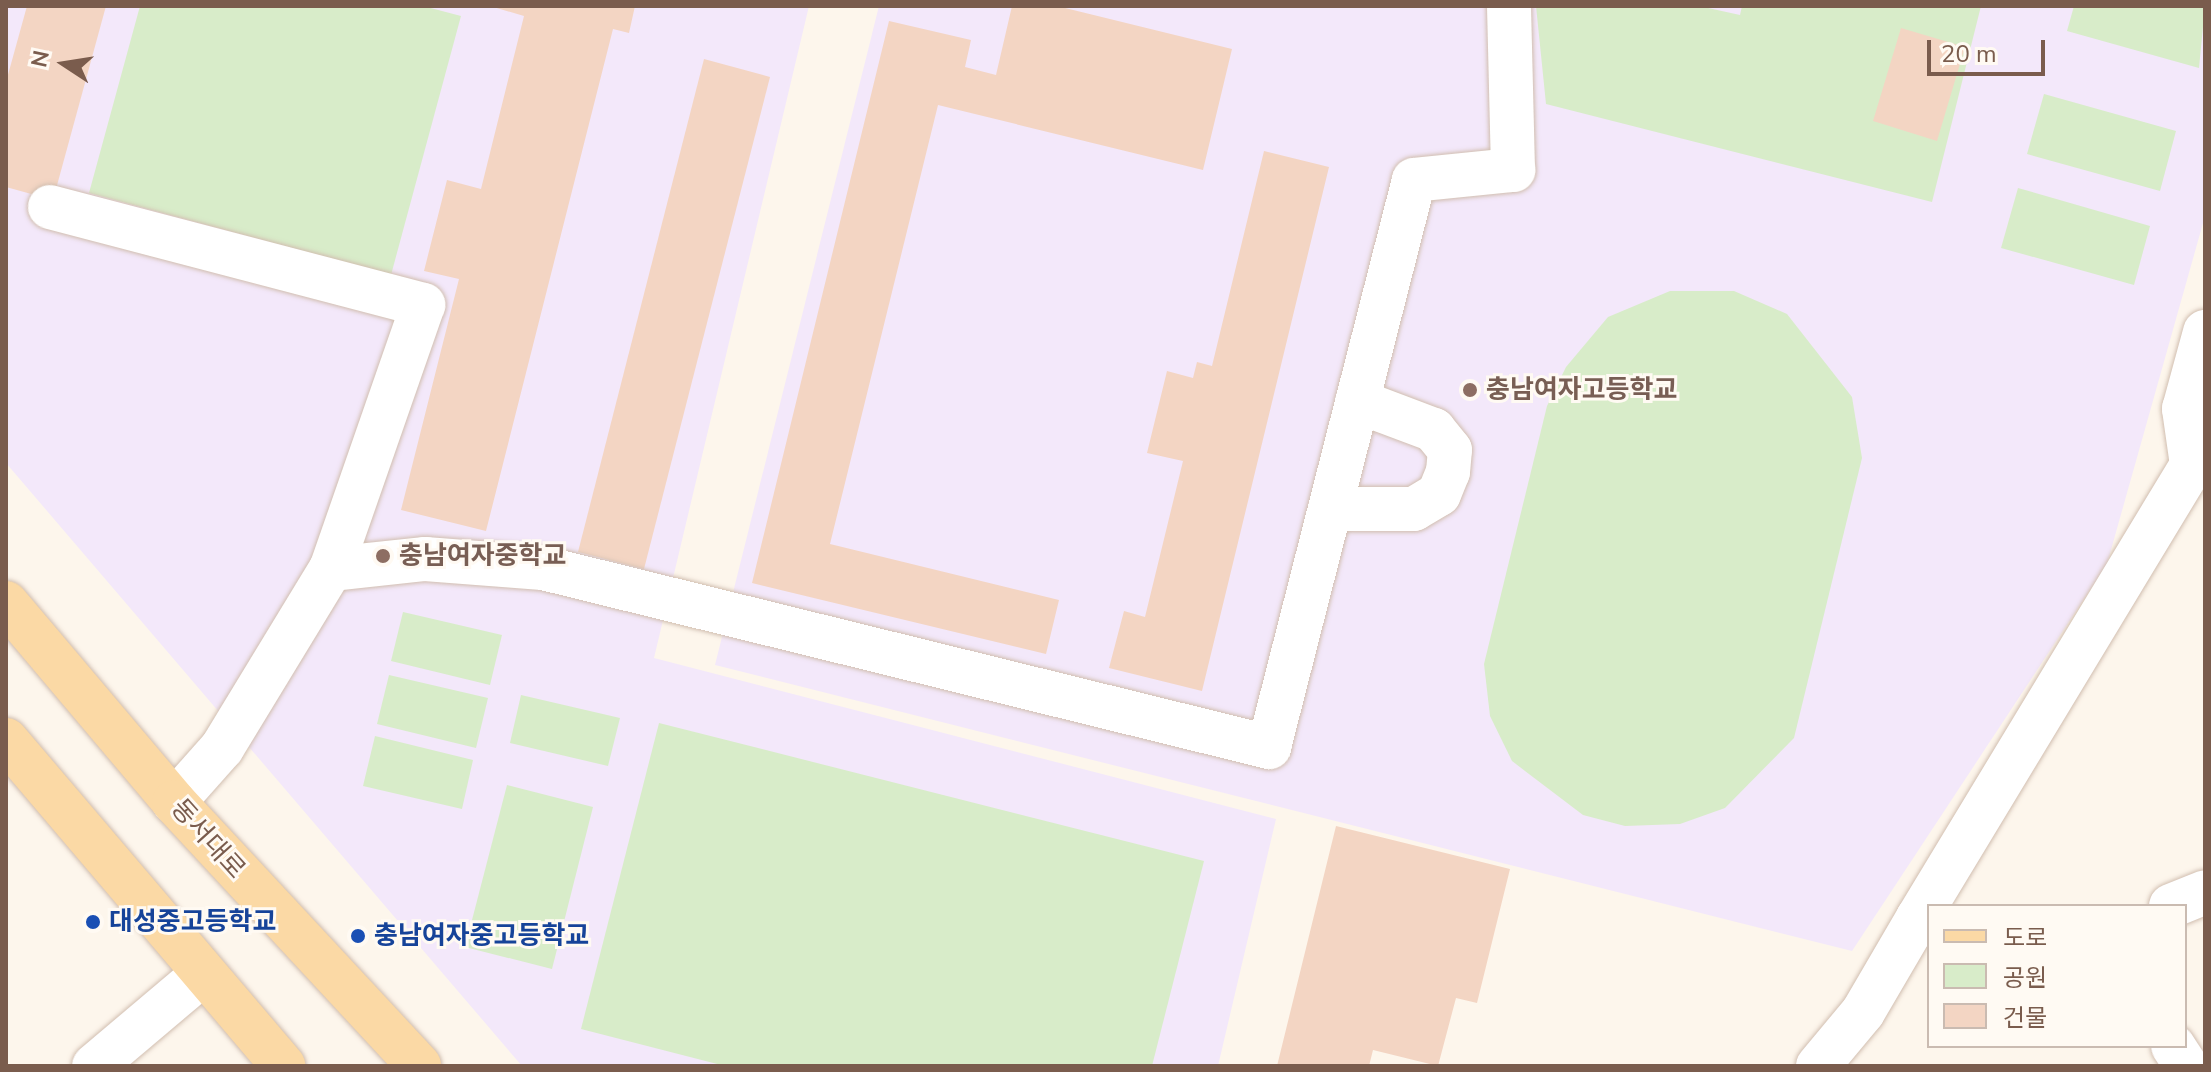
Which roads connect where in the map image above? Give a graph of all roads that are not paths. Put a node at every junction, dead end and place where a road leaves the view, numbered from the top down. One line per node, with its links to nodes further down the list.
1 (1509, 6): 4 (street)
2 (50, 207): 7 (street)
3 (2205, 332): 5 (street)
4 (1357, 401): 6 (street); 6 (street)
5 (2199, 463): 12 (street)
6 (1330, 509): 7 (street)
7 (331, 569): 10 (street)
8 (6, 603): 10 (main road, 동서대로)
9 (6, 740): 15 (main road)
10 (174, 802): 19 (main road, 동서대로)
11 (2205, 892): 13 (street)
12 (1934, 904)
13 (2176, 904)
14 (1924, 921): 20 (street)
15 (203, 974): 17 (street); 18 (main road)
16 (2174, 1048): 21 (street)
17 (94, 1066)
18 (283, 1066)
19 (419, 1066)
20 (1818, 1066)
21 (2186, 1066)

